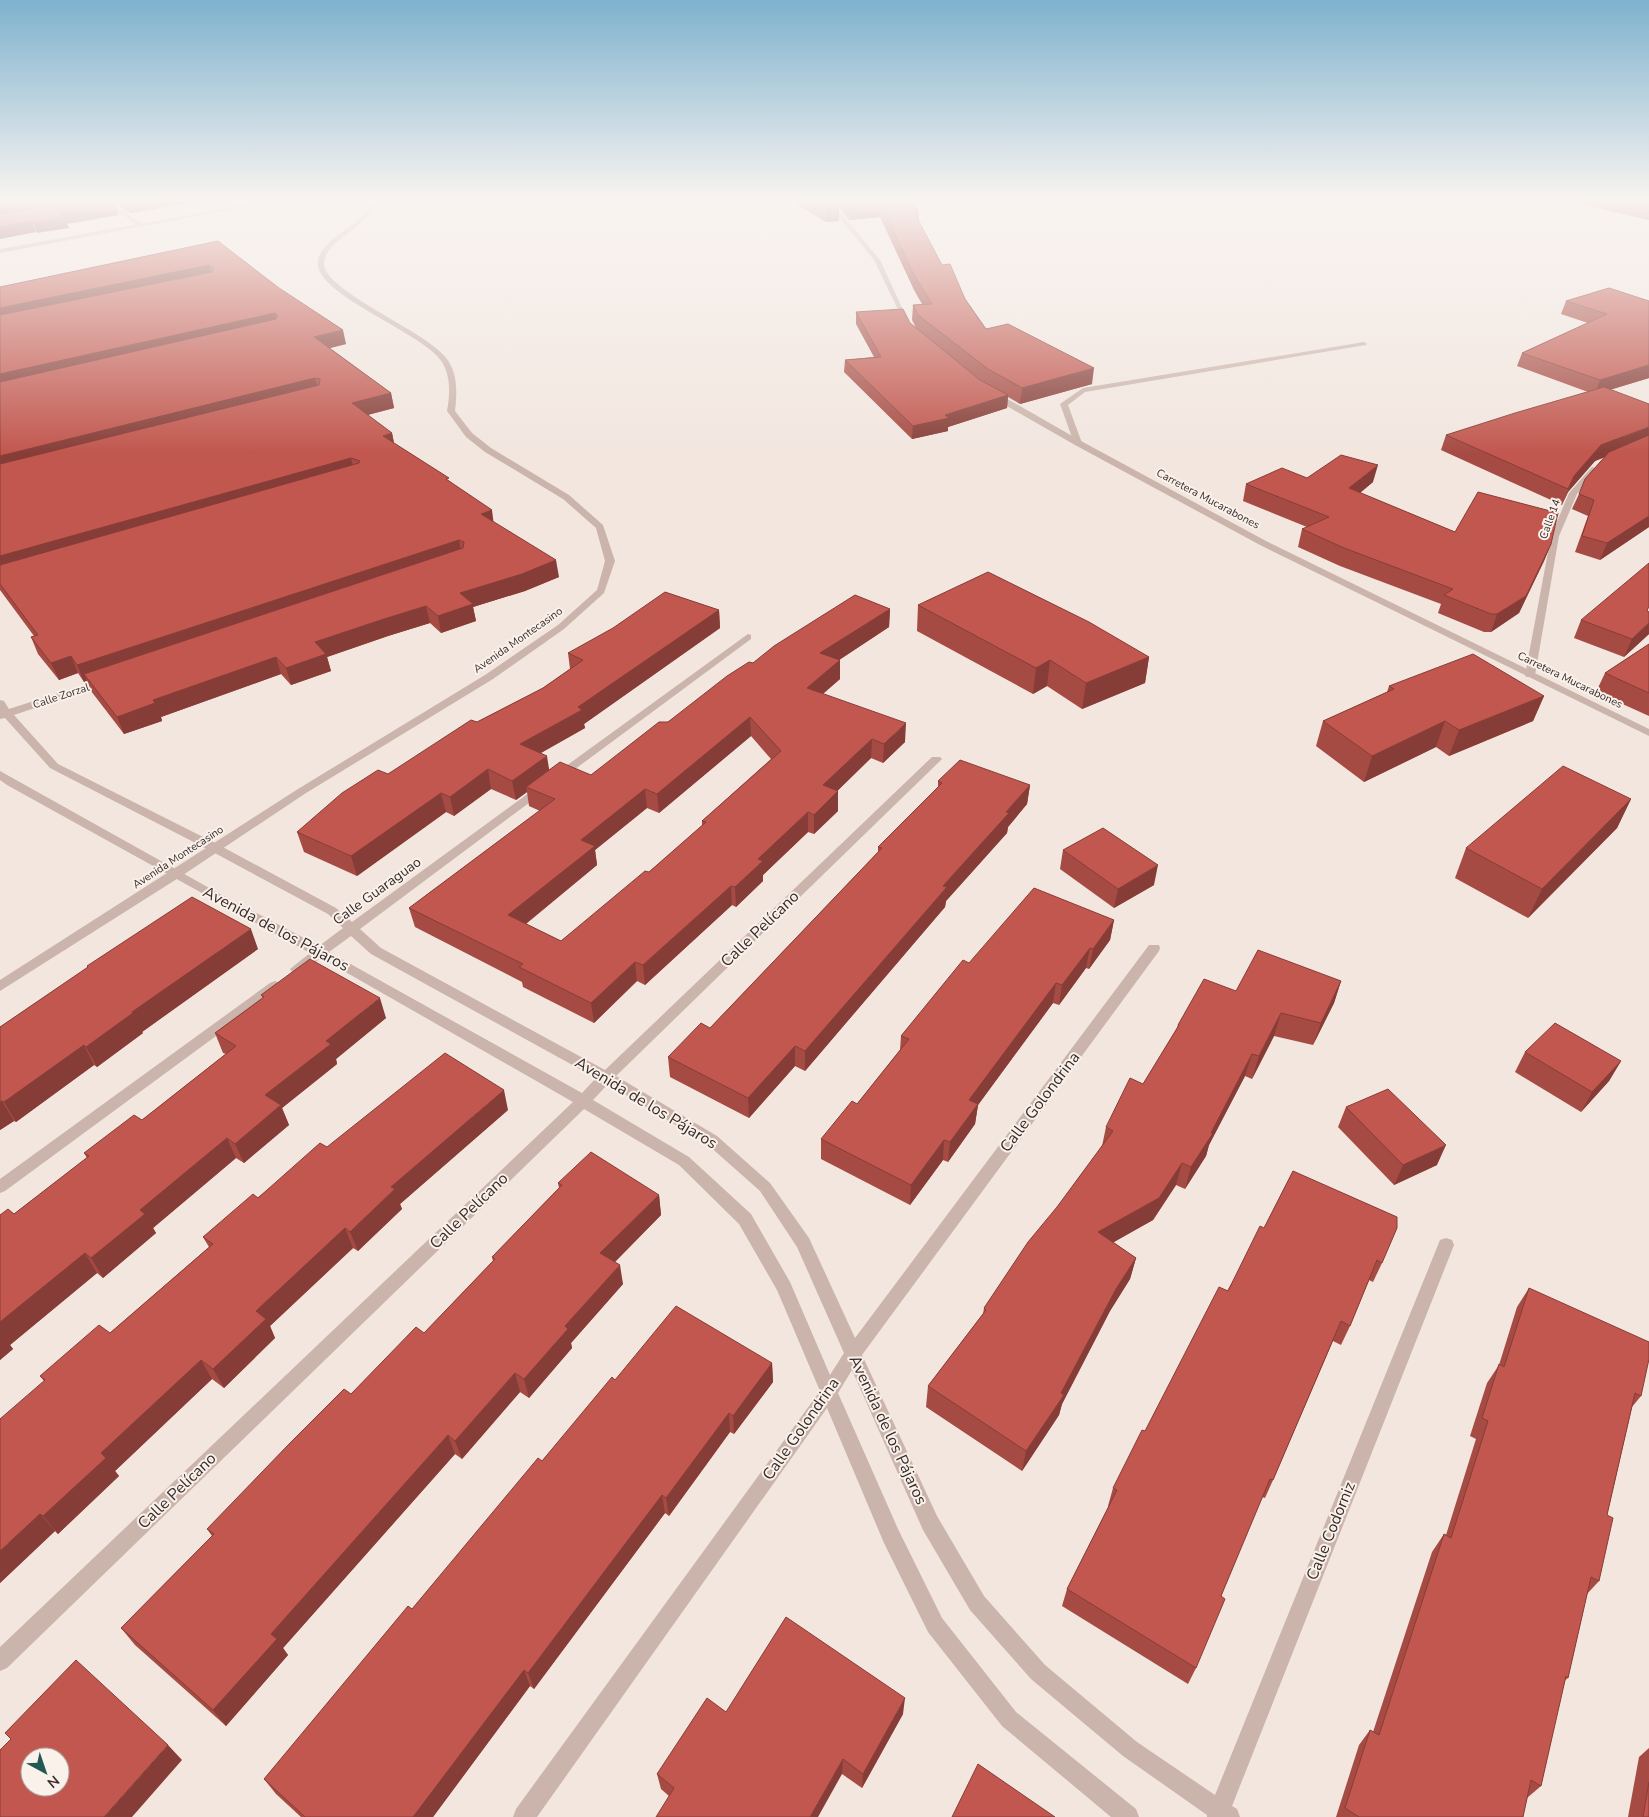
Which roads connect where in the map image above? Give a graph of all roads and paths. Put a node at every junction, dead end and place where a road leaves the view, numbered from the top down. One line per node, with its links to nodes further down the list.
1 (331, 285): 16 (street, Avenida Montecasino)
2 (889, 285): 3 (street)
3 (913, 333)
4 (1364, 344): 6 (street)
5 (983, 388): 6 (street, Carretera Mucarabones)
6 (1078, 443): 9 (street, Carretera Mucarabones)
7 (1599, 464): 9 (street, Calle 14)
8 (748, 637): 18 (street, Calle Guaraguao)
9 (1530, 675): 13 (street, Carretera Mucarabones)
10 (118, 676): 12 (street, Calle Zorzal)
11 (0, 703): 12 (street, Avenida de los Pájaros)
12 (3, 715): 16 (street, Avenida de los Pájaros)
13 (1649, 734)
14 (936, 759): 22 (street, Calle Pelícano)
15 (0, 774): 17 (street, Avenida de los Pájaros)
16 (215, 848): 17 (street, Avenida Montecasino); 18 (street, Avenida de los Pájaros)
17 (176, 874): 20 (street, Avenida de los Pájaros); 21 (street, Avenida Montecasino)
18 (352, 929): 20 (street, Calle Guaraguao); 22 (street, Avenida de los Pájaros)
19 (1154, 948): 26 (street, Calle Golondrina)
20 (320, 952): 23 (street, Avenida de los Pájaros); 24 (street, Calle Guaraguao)
21 (0, 986)
22 (606, 1077): 23 (street, Calle Pelícano); 26 (street, Avenida de los Pájaros)
23 (583, 1101): 27 (street, Avenida de los Pájaros); 28 (street, Calle Pelícano)
24 (0, 1188)
25 (1446, 1245): 29 (street, Calle Codorniz)
26 (853, 1354): 27 (street, Calle Golondrina); 29 (street, Avenida de los Pájaros)
27 (829, 1392): 30 (street, Calle Golondrina); 31 (street, Avenida de los Pájaros)
28 (0, 1661)
29 (1221, 1815)
30 (524, 1817)
31 (1128, 1817)

